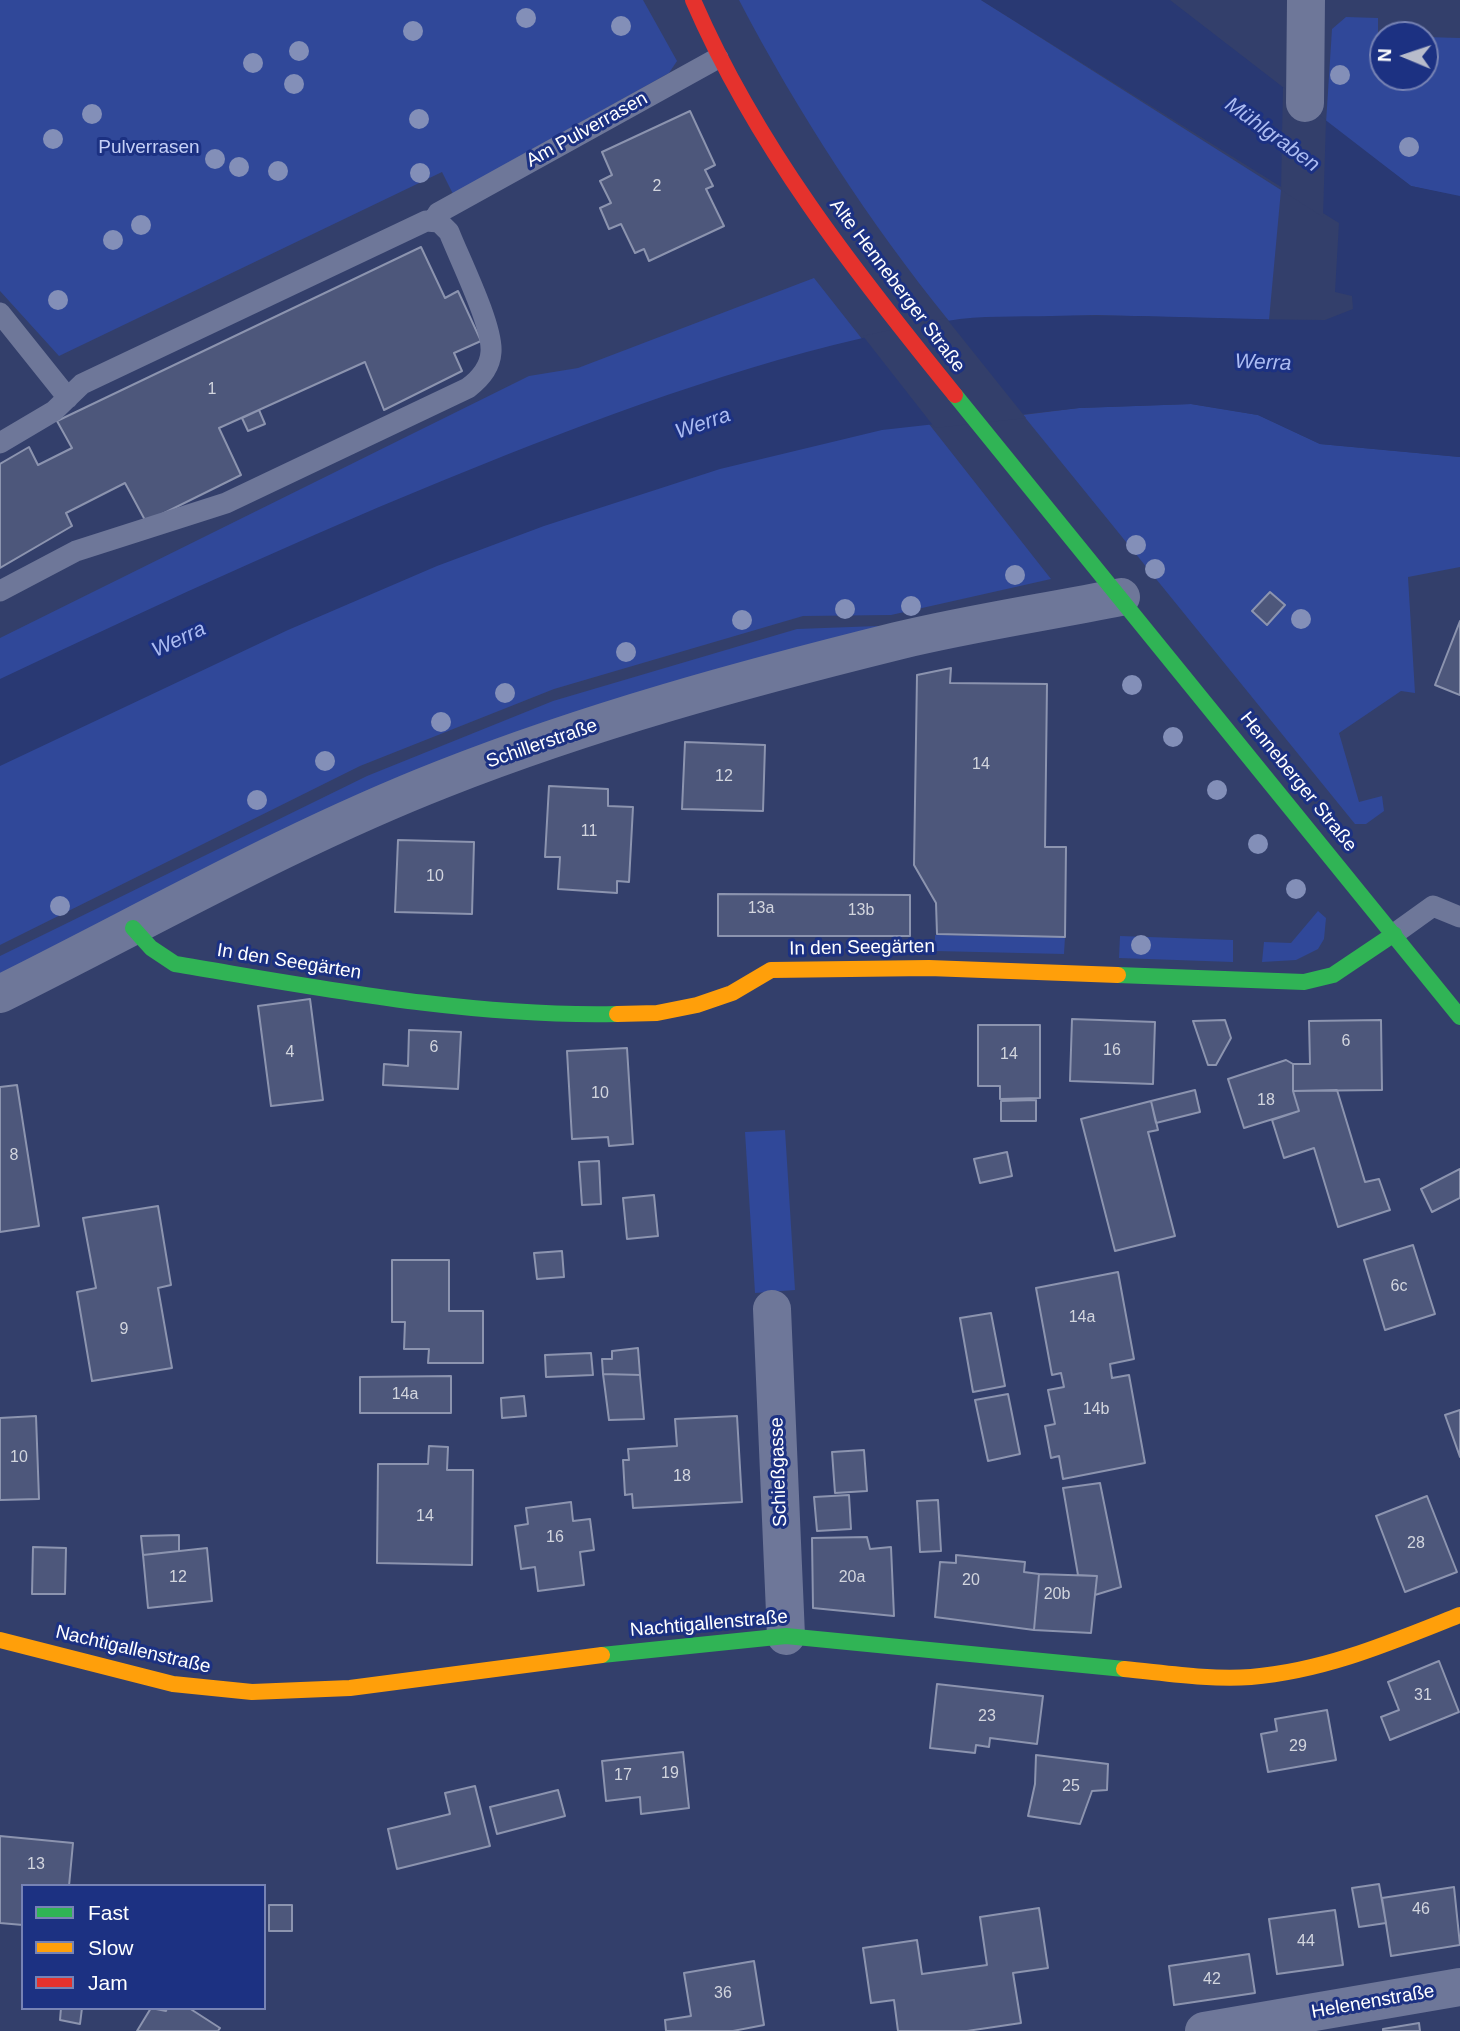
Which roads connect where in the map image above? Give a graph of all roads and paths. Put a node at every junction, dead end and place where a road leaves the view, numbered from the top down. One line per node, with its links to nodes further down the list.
1 (693, 0): 3 (street, Alte Henneberger Straße)
2 (1306, 0): 4 (street)
3 (718, 58): 5 (lane, Am Pulverrasen); 9 (street, Alte Henneberger Straße)
4 (1305, 103)
5 (433, 221): 7 (lane, Am Pulverrasen); 10 (lane)
6 (1, 314): 7 (lane)
7 (68, 398): 8 (lane, Am Pulverrasen)
8 (0, 443)
9 (1111, 586): 12 (street, Schillerstraße); 13 (street, Henneberger Straße)
10 (0, 591)
11 (1460, 918): 13 (lane)
12 (133, 928): 13 (street, In den Seegärten); 14 (street, Schillerstraße)
13 (1394, 934): 15 (street, Henneberger Straße)
14 (0, 994)
15 (1460, 1017)
16 (772, 1309): 18 (street, Schießgasse)
17 (1460, 1615): 18 (street, Nachtigallenstraße)
18 (786, 1636): 19 (street, Nachtigallenstraße)
19 (0, 1640)
20 (1460, 1987): 21 (street, Helenenstraße)
21 (1204, 2031)

